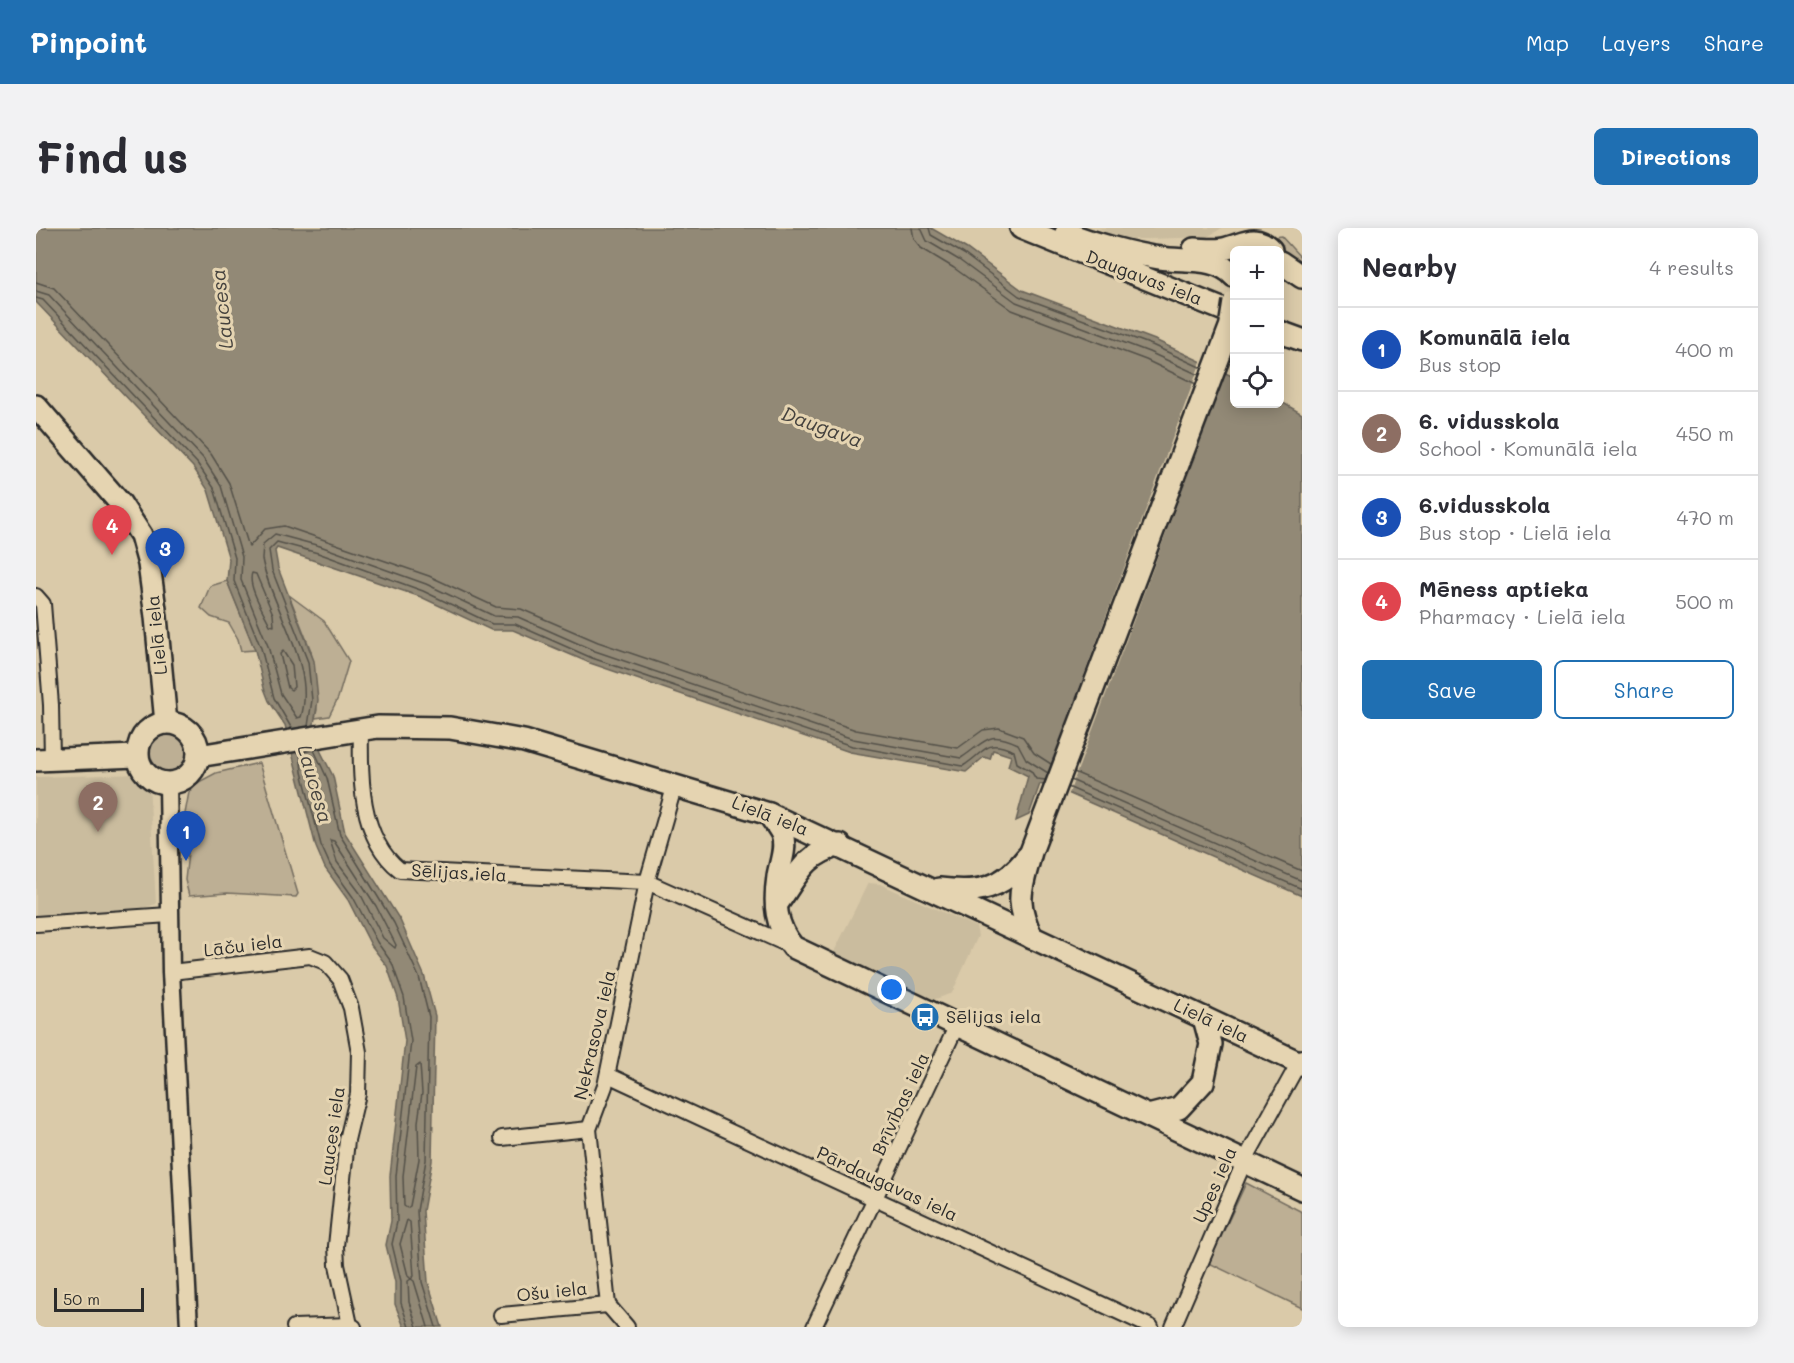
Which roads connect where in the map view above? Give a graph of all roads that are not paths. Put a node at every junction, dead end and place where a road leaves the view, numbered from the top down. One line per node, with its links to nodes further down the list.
1 (1021, 228): 12 (main road, Daugavas iela)
2 (1054, 228): 6 (main road, Daugavas iela)
3 (1242, 246): 4 (main road, Daugavas iela)
4 (1265, 246)
5 (1230, 249): 6 (main road, Daugavas iela)
6 (1130, 250): 8 (main road, Daugavas iela)
7 (1284, 265): 9 (main road)
8 (1230, 273)
9 (1302, 277)
10 (1284, 284): 11 (main road)
11 (1302, 292)
12 (1230, 312)
13 (1230, 325): 27 (main road)
14 (1284, 333): 15 (main road)
15 (1302, 340)
16 (40, 417): 18 (main road, Lielā iela)
17 (36, 596): 22 (street)
18 (166, 723): 20 (main road); 21 (main road)
19 (361, 728): 21 (main road, Lielā iela); 24 (main road, Lielā iela); 28 (street, Sēlijas iela)
20 (137, 756): 22 (main road); 23 (main road)
21 (198, 756): 23 (main road)
22 (44, 759)
23 (168, 783): 31 (street)
24 (675, 784): 25 (main road, Lielā iela); 28 (street, Ņekrasova iela)
25 (769, 814): 26 (main road, Lielā iela); 30 (main road)
26 (840, 845): 29 (main road, Lielā iela); 30 (main road)
27 (1031, 852): 29 (main road); 33 (main road)
28 (647, 882): 34 (street, Sēlijas iela); 40 (street, Ņekrasova iela)
29 (928, 887): 33 (main road, Lielā iela)
30 (777, 904): 34 (main road)
31 (169, 915): 32 (street); 36 (street)
32 (36, 924)
33 (1032, 938): 37 (main road, Lielā iela)
34 (793, 947): 38 (main road, Sēlijas iela)
35 (318, 958): 36 (street, Lāču iela); 49 (street, Lauces iela)
36 (171, 972): 50 (street)
37 (1204, 1018): 39 (main road, Lielā iela); 41 (main road)
38 (957, 1025): 41 (main road, Sēlijas iela); 46 (street, Brīvības iela)
39 (1301, 1061): 44 (street, Upes iela)
40 (608, 1075): 42 (street, Ņekrasova iela); 46 (street, Pārdaugavas iela)
41 (1152, 1116): 44 (main road, Sēlijas iela)
42 (589, 1129): 43 (street); 47 (street, Ņekrasova iela)
43 (502, 1137)
44 (1245, 1160): 45 (main road, Sēlijas iela); 55 (street, Upes iela)
45 (1302, 1189)
46 (877, 1199): 53 (street, Brīvības iela); 54 (street, Pārdaugavas iela)
47 (608, 1305): 48 (street, Ošu iela); 52 (street)
48 (501, 1315)
49 (352, 1326): 51 (street)
50 (189, 1327)
51 (294, 1327)
52 (627, 1327)
53 (814, 1327)
54 (1151, 1327)
55 (1173, 1327)

